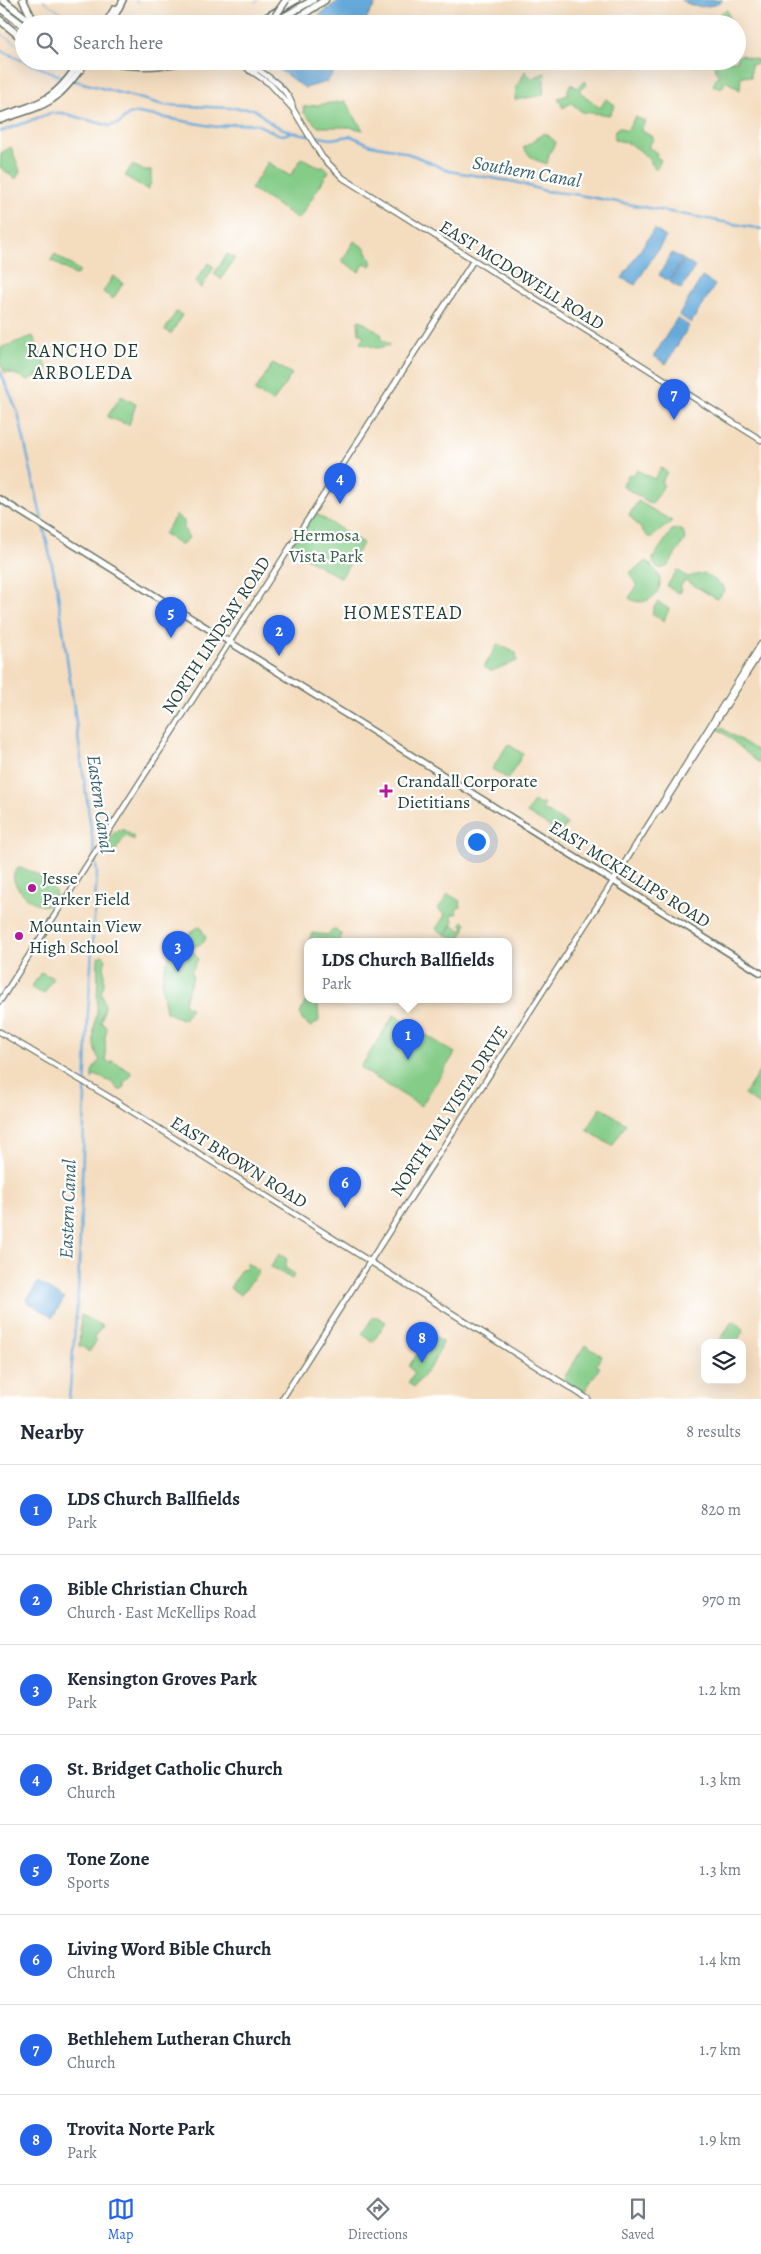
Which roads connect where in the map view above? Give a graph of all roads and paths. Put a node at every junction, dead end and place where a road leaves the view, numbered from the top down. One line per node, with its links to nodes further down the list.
1 (3, 0): 10 (highway)
2 (23, 0): 11 (highway)
3 (123, 0): 9 (main road)
4 (286, 0): 15 (highway, bridge)
5 (296, 0): 14 (highway)
6 (313, 0): 16 (highway)
7 (325, 0): 17 (highway)
8 (0, 8): 18 (highway)
9 (118, 8): 12 (main road); 13 (main road)
10 (23, 15)
11 (30, 15)
12 (111, 15)
13 (116, 15)
14 (270, 15)
15 (276, 15)
16 (286, 15)
17 (302, 15)
18 (15, 19)
19 (0, 20): 20 (highway)
20 (15, 32)
21 (78, 70): 23 (main road)
22 (257, 70): 26 (main road, EAST MCDOWELL ROAD)
23 (68, 84): 24 (main road); 25 (main road)
24 (0, 116)
25 (0, 120)
26 (473, 260): 27 (main road, EAST MCDOWELL ROAD); 29 (main road, NORTH LINDSAY ROAD)
27 (761, 440)
28 (0, 499): 29 (main road, EAST MCKELLIPS ROAD)
29 (228, 642): 33 (main road, EAST MCKELLIPS ROAD); 35 (main road, NORTH LINDSAY ROAD)
30 (761, 644): 32 (main road, NORTH VAL VISTA DRIVE)
31 (761, 651): 32 (main road, NORTH VAL VISTA DRIVE)
32 (656, 813): 33 (main road, NORTH VAL VISTA DRIVE)
33 (614, 880): 34 (main road, EAST MCKELLIPS ROAD); 37 (main road, NORTH VAL VISTA DRIVE)
34 (761, 972)
35 (0, 1001)
36 (0, 1032): 37 (main road, EAST BROWN ROAD)
37 (370, 1260): 38 (main road, NORTH VAL VISTA DRIVE); 39 (main road, EAST BROWN ROAD)
38 (282, 1399)
39 (588, 1399)

